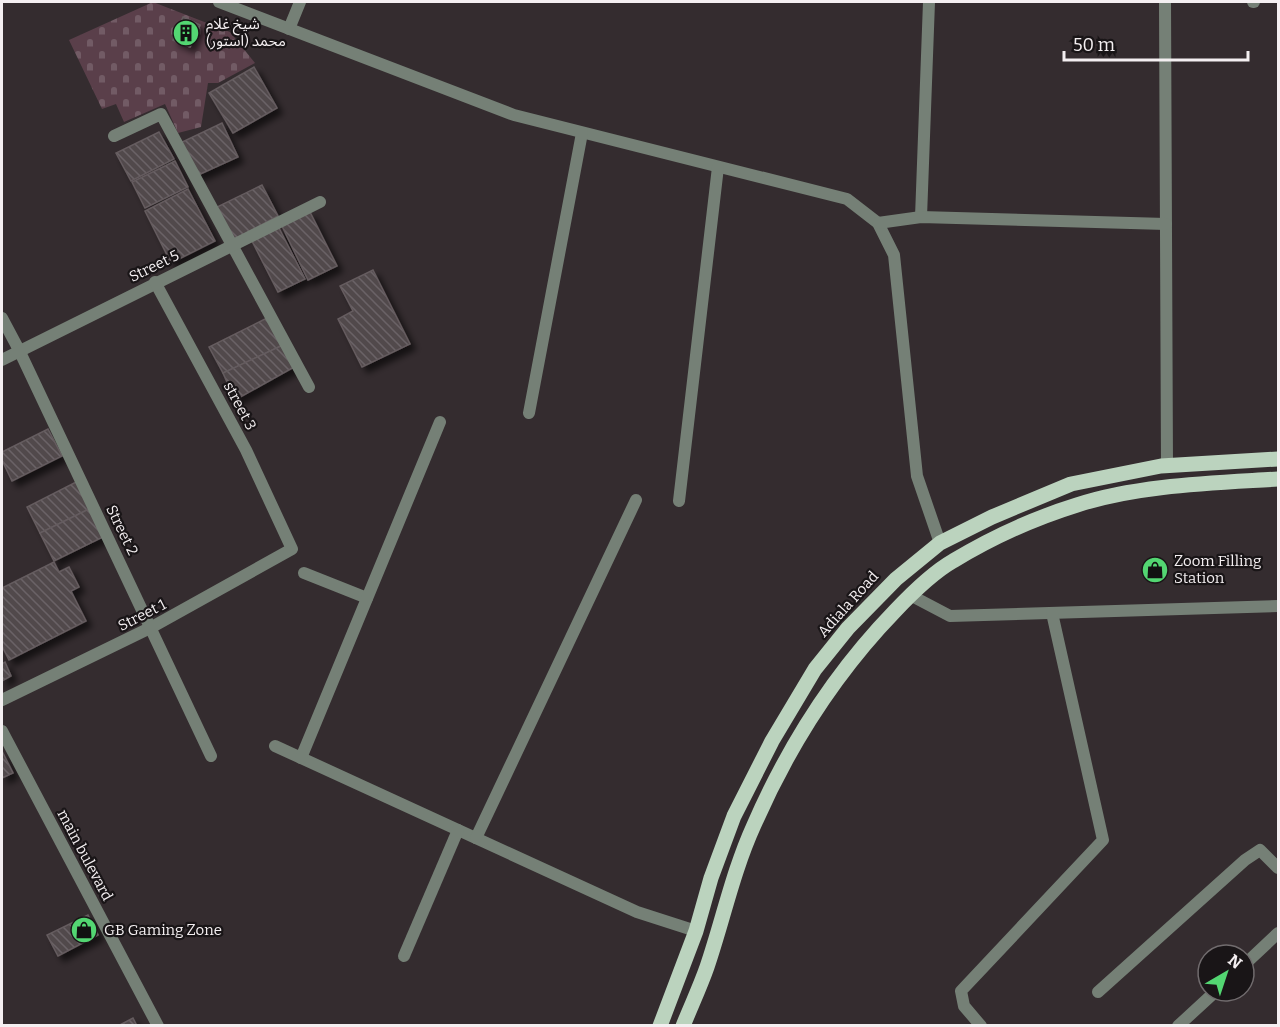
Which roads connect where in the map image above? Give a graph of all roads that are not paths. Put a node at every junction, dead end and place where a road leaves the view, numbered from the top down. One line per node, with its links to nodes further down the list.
1 (219, 2): 5 (street)
2 (300, 2): 5 (street)
3 (929, 2): 10 (street)
4 (1165, 2): 12 (street)
5 (290, 29): 6 (street)
6 (582, 133): 8 (street); 19 (street)
7 (114, 136): 13 (street)
8 (718, 167): 11 (street); 25 (street)
9 (320, 201): 13 (street, Street 5)
10 (921, 217): 11 (street); 12 (street)
11 (878, 223): 26 (street)
12 (1166, 224): 22 (street)
13 (231, 245): 14 (street, Street 5); 18 (street)
14 (155, 282): 16 (street, Street 5); 27 (street, street 3)
15 (2, 318): 16 (street, Street 2)
16 (20, 350): 17 (street, Street 5); 33 (street, Street 2)
17 (2, 360)
18 (309, 387)
19 (529, 413)
20 (440, 422): 30 (street)
21 (1278, 459): 22 (main road, Adiala Road)
22 (1167, 465): 26 (main road, Adiala Road)
23 (1278, 479): 29 (main road)
24 (636, 500): 40 (street)
25 (679, 501)
26 (940, 543): 42 (main road, Adiala Road)
27 (292, 549): 33 (street, Street 1)
28 (304, 573): 30 (street)
29 (910, 595): 32 (street); 50 (main road)
30 (367, 598): 38 (street)
31 (1278, 606): 32 (street)
32 (1053, 613): 51 (street)
33 (152, 627): 34 (street, Street 1); 37 (street, Street 2)
34 (2, 699)
35 (2, 731): 48 (street, main bulevard)
36 (275, 746): 38 (street)
37 (211, 756)
38 (301, 758): 39 (street)
39 (458, 830): 40 (street); 45 (street)
40 (476, 838): 42 (street)
41 (1278, 868): 46 (street)
42 (696, 931): 49 (main road, Adiala Road)
43 (1278, 933): 44 (street)
44 (1256, 954)
45 (404, 956)
46 (1098, 992)
47 (1203, 1003): 52 (street)
48 (158, 1026)
49 (660, 1026)
50 (683, 1026)
51 (981, 1026)
52 (1178, 1026)

